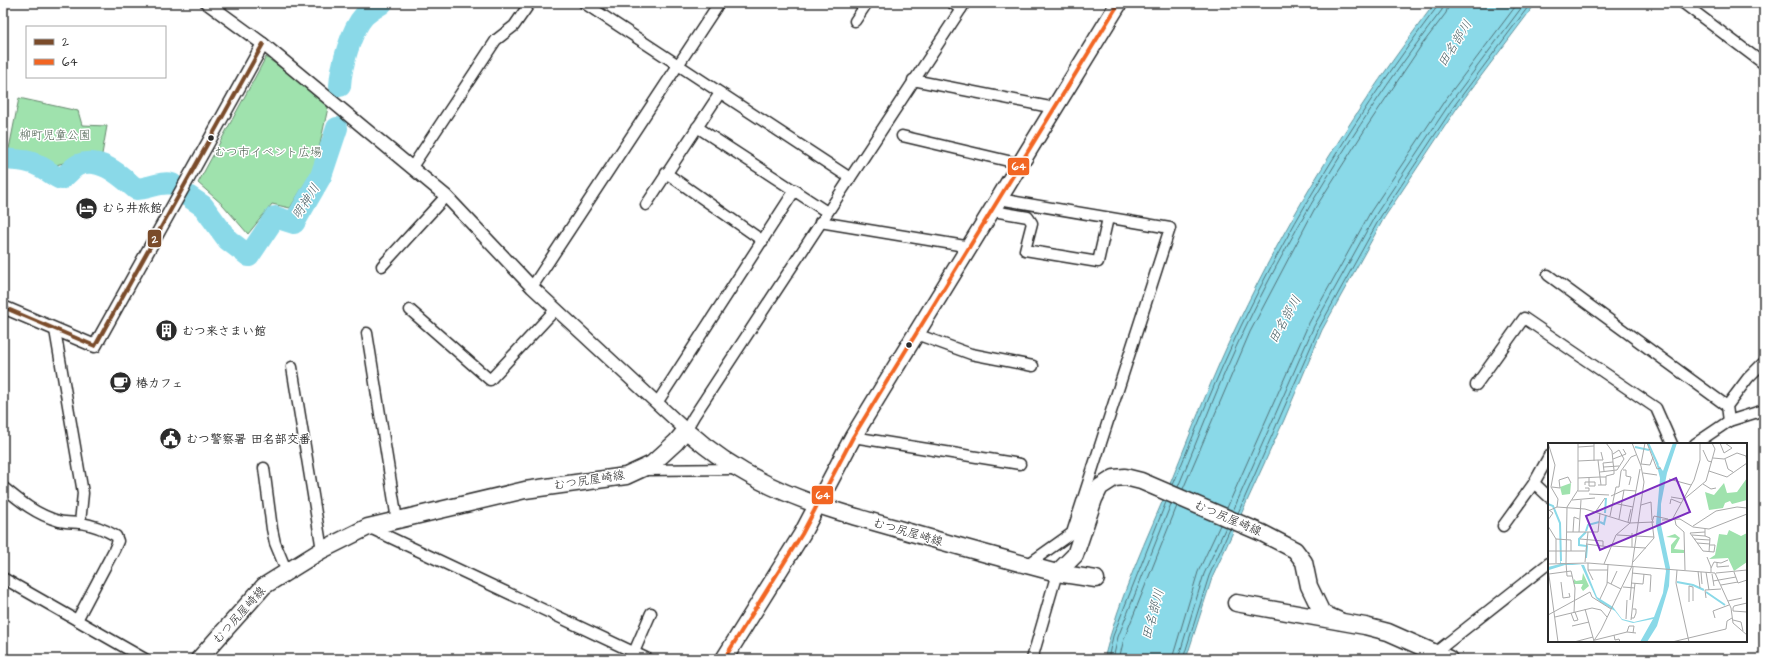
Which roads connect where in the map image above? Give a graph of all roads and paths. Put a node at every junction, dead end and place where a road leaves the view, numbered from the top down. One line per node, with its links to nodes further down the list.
1 (207, 3): 10 (street)
2 (530, 3): 19 (street)
3 (584, 3): 11 (street)
4 (719, 3): 11 (street)
5 (868, 3): 9 (street)
6 (1119, 3): 15 (main road)
7 (1683, 3): 12 (street)
8 (960, 5): 13 (street)
9 (855, 21)
10 (263, 44): 19 (street); 37 (street)
11 (677, 64): 14 (street); 33 (street)
12 (1764, 64)
13 (913, 80): 15 (street); 21 (street)
14 (720, 93): 16 (street); 21 (street)
15 (1055, 108): 18 (main road)
16 (697, 127): 20 (street); 22 (street)
17 (902, 136): 18 (street)
18 (1021, 164): 25 (main road)
19 (412, 167): 23 (street)
20 (666, 173): 24 (street); 29 (street)
21 (850, 178): 26 (street)
22 (795, 190): 26 (street); 29 (street)
23 (446, 196): 31 (street); 33 (street)
24 (646, 205)
25 (996, 205): 27 (street); 27 (street); 30 (main road)
26 (827, 212): 28 (street)
27 (1108, 218): 67 (street)
28 (820, 222): 30 (street); 48 (street)
29 (763, 241): 44 (street)
30 (971, 247): 39 (main road)
31 (382, 266)
32 (1548, 275): 45 (street)
33 (532, 287): 35 (street)
34 (3, 307): 37 (street)
35 (556, 309): 36 (street); 44 (street)
36 (410, 310)
37 (55, 330): 62 (street)
38 (366, 333): 61 (street)
39 (916, 334): 41 (street); 49 (main road)
40 (1764, 362): 45 (street)
41 (1033, 366)
42 (292, 367): 65 (street)
43 (1476, 385): 50 (street)
44 (657, 403): 48 (street)
45 (1727, 406): 47 (street)
46 (1764, 410): 47 (street)
47 (1729, 421): 51 (street)
48 (686, 430): 55 (main road, むつ尻屋崎線); 56 (main road, むつ尻屋崎線)
49 (853, 437): 53 (street); 60 (main road)
50 (1672, 443)
51 (1696, 443)
52 (1548, 458): 57 (street)
53 (1020, 464)
54 (264, 468): 68 (street)
55 (736, 469): 56 (street); 60 (main road, むつ尻屋崎線)
56 (642, 470): 61 (main road, むつ尻屋崎線)
57 (1534, 483): 59 (street); 63 (street)
58 (3, 488): 62 (street)
59 (1548, 496)
60 (815, 505): 67 (main road, むつ尻屋崎線); 81 (main road)
61 (397, 520): 64 (main road, むつ尻屋崎線)
62 (80, 523): 74 (street)
63 (1503, 526)
64 (368, 527): 65 (main road, むつ尻屋崎線); 76 (street)
65 (322, 550): 68 (main road, むつ尻屋崎線)
66 (1548, 564): 77 (street)
67 (1027, 565): 69 (main road, むつ尻屋崎線)
68 (287, 572): 79 (main road, むつ尻屋崎線)
69 (1058, 573): 71 (main road, むつ尻屋崎線); 75 (main road, むつ尻屋崎線); 82 (street)
70 (3, 578): 74 (street)
71 (1096, 579)
72 (1236, 602): 75 (main road, むつ尻屋崎線)
73 (652, 614): 76 (street)
74 (77, 620): 78 (street)
75 (1340, 621): 77 (main road, むつ尻屋崎線)
76 (633, 656): 80 (street)
77 (1442, 656)
78 (145, 659)
79 (199, 659)
80 (648, 659)
81 (724, 659)
82 (1032, 659)

